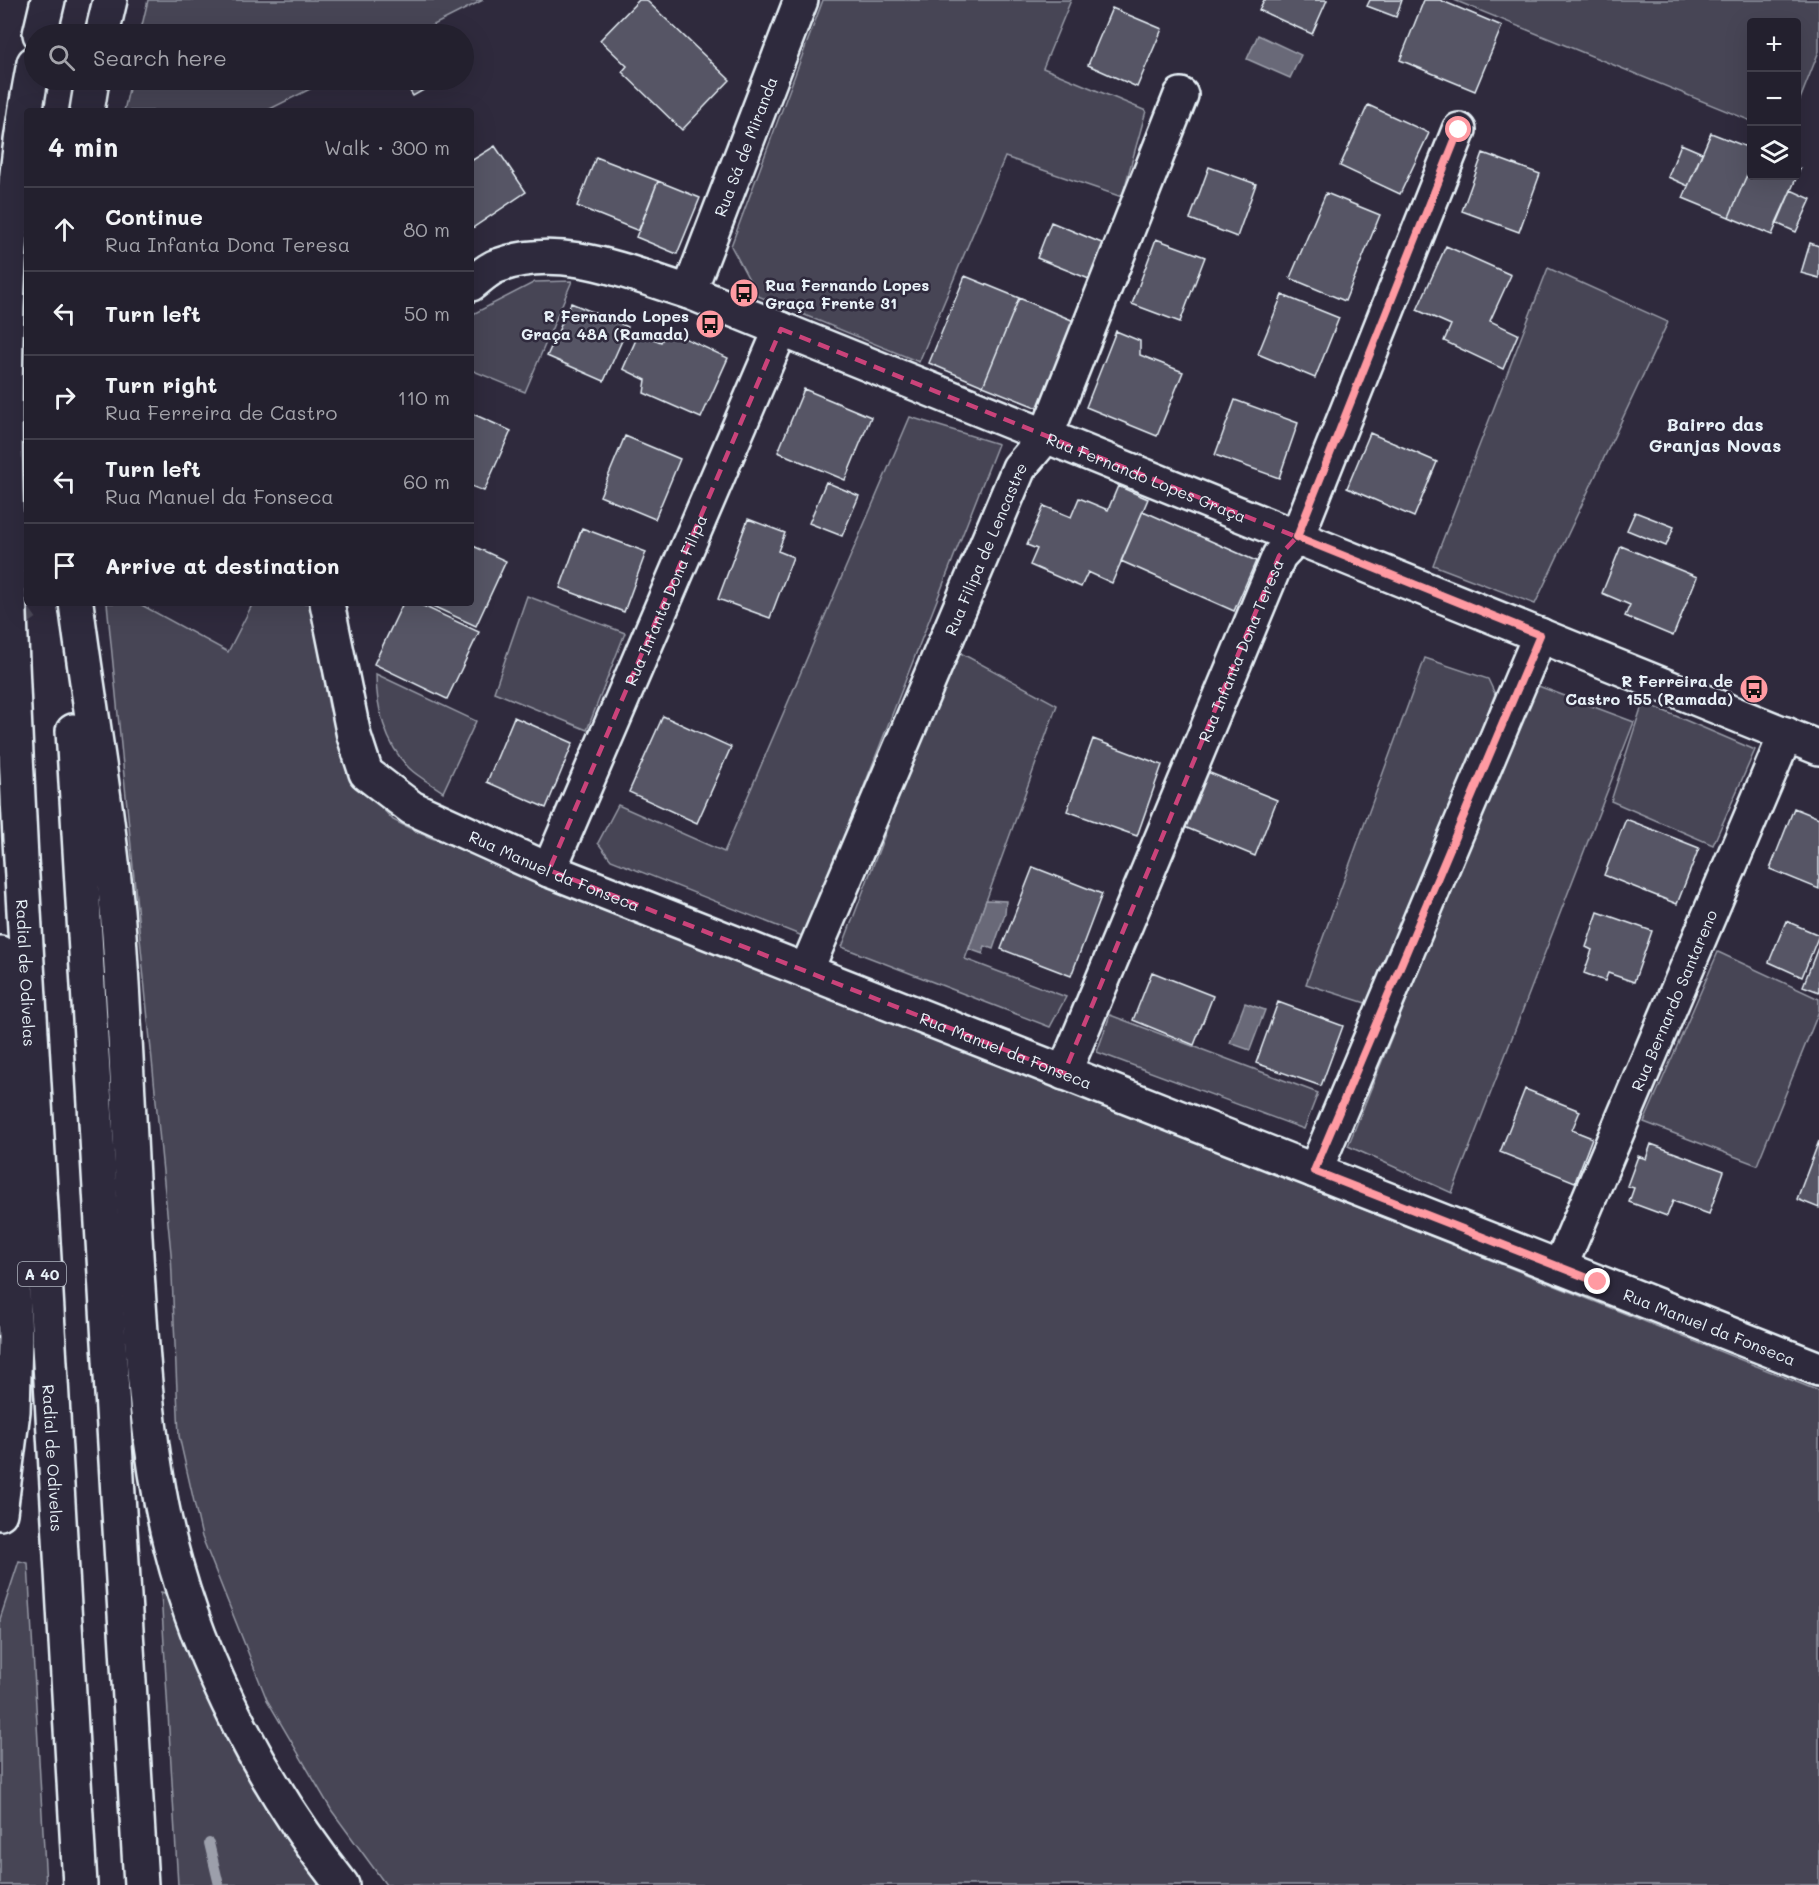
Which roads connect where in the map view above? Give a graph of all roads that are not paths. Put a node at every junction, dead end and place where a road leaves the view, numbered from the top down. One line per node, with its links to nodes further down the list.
1 (48, 0): 4 (main road)
2 (110, 0): 5 (main road)
3 (801, 0): 14 (main road, Rua Sá de Miranda)
4 (42, 24)
5 (104, 24)
6 (30, 90): 9 (main road, Radial de Odivelas / A 40)
7 (90, 90): 10 (main road)
8 (1181, 95): 16 (main road, Rua Filipa de Lencastre)
9 (27, 108)
10 (87, 108)
11 (24, 128): 22 (main road, Radial de Odivelas / A 40)
12 (1459, 130): 17 (main road, Rua Infanta Dona Teresa)
13 (474, 282): 14 (main road, Rua Fernando Lopes Graça)
14 (689, 292): 15 (main road, Rua Fernando Lopes Graça)
15 (781, 329): 16 (main road, Rua Fernando Lopes Graça); 26 (main road, Rua Infanta Dona Filipa)
16 (1046, 436): 17 (main road, Rua Fernando Lopes Graça); 28 (main road, Rua Filipa de Lencastre)
17 (1297, 537): 21 (main road, Rua Fernando Lopes Graça); 29 (main road, Rua Infanta Dona Teresa)
18 (67, 606): 35 (main road)
19 (76, 606): 36 (main road)
20 (328, 606): 26 (main road, Rua Manuel da Fonseca)
21 (1540, 635): 23 (main road, Rua Fernando Lopes Graça); 30 (main road)
22 (10, 662): 25 (main road); 34 (main road, Radial de Odivelas / A 40)
23 (1786, 734): 24 (main road, Rua Fernando Lopes Graça); 31 (main road, Rua Bernardo Santareno)
24 (1819, 748)
25 (0, 775)
26 (549, 870): 28 (main road, Rua Manuel da Fonseca)
27 (0, 953): 33 (main road)
28 (806, 971): 29 (main road, Rua Manuel da Fonseca)
29 (1064, 1073): 30 (main road, Rua Manuel da Fonseca)
30 (1314, 1171): 31 (main road, Rua Manuel da Fonseca)
31 (1560, 1267): 32 (main road, Rua Manuel da Fonseca)
32 (1819, 1369)
33 (0, 1513)
34 (80, 1885)
35 (141, 1885)
36 (342, 1885)

